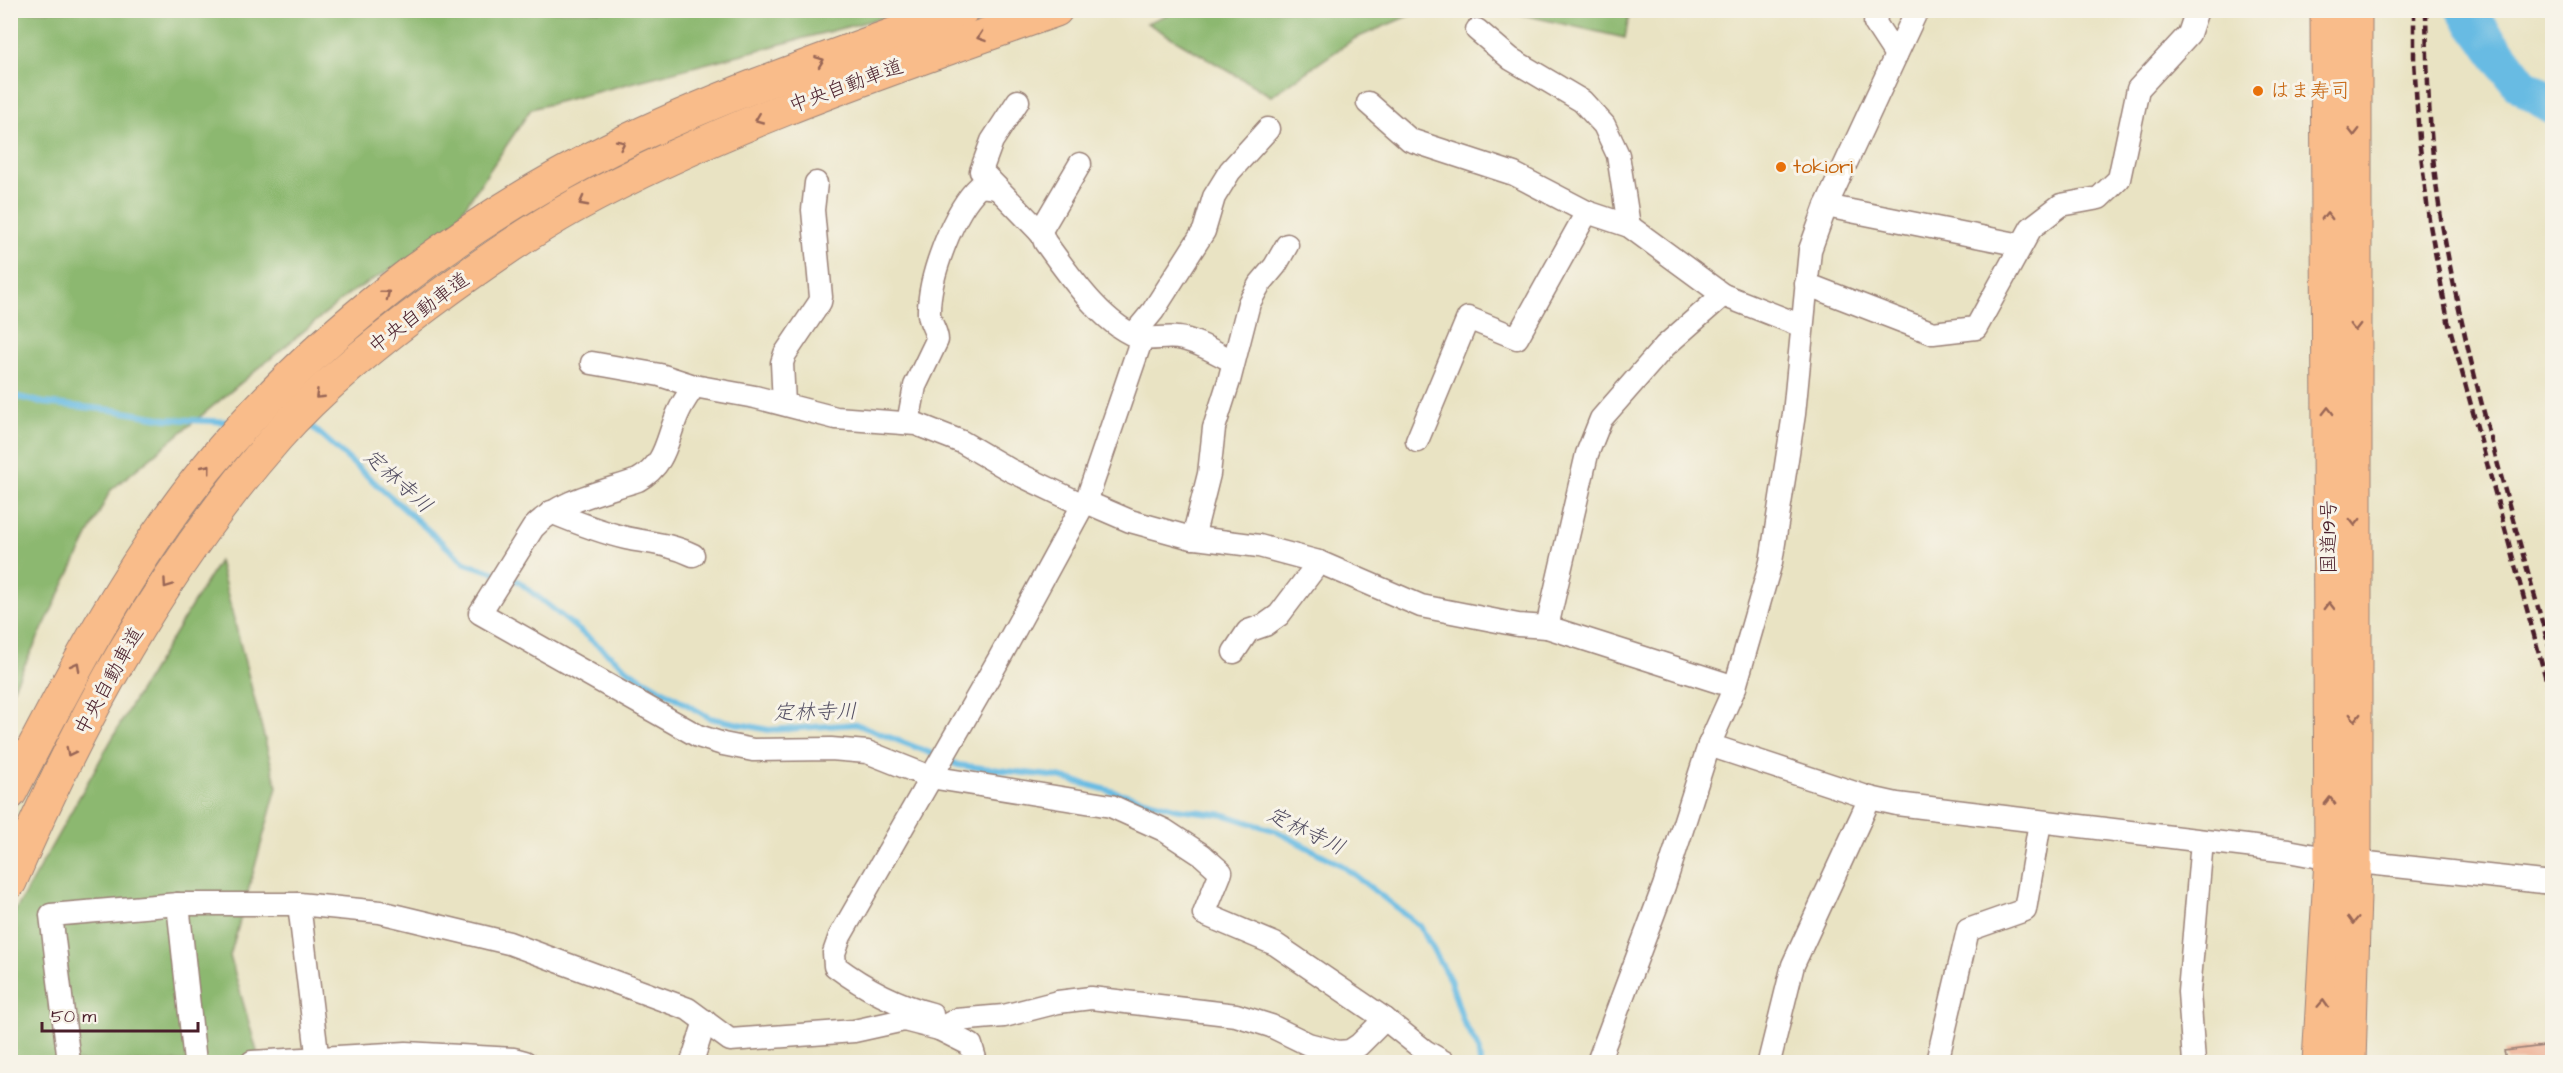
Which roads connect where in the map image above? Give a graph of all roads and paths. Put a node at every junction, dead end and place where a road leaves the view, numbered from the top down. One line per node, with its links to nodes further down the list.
1 (962, 10): 42 (highway, 中央自動車道, one-way to 1)
2 (1056, 10): 47 (highway, 中央自動車道, one-way to 47)
3 (1877, 10): 9 (street)
4 (1917, 10): 9 (street)
5 (2197, 10): 21 (street)
6 (2327, 10): 46 (highway, 国道19号, one-way to 6)
7 (2355, 10): 46 (highway, 国道19号, one-way to 46)
8 (1477, 30): 18 (street)
9 (1896, 55): 16 (street)
10 (1018, 101): 15 (street)
11 (1368, 103): 17 (street)
12 (1268, 129): 25 (street)
13 (1080, 164): 19 (street)
14 (816, 183): 29 (street)
15 (997, 188): 19 (street); 30 (street)
16 (1826, 206): 21 (street); 22 (street)
17 (1587, 212): 18 (street); 31 (street)
18 (1629, 226): 23 (street)
19 (1040, 232): 25 (street)
20 (1287, 245): 26 (street)
21 (2021, 245): 22 (street)
22 (1806, 284): 24 (street)
23 (1723, 295): 24 (street); 37 (street)
24 (1802, 326): 39 (street)
25 (1138, 336): 26 (street); 32 (street)
26 (1233, 361): 34 (street)
27 (592, 363): 28 (street)
28 (694, 386): 29 (street); 33 (street)
29 (784, 404): 30 (street)
30 (908, 423): 32 (street)
31 (1417, 441)
32 (1084, 503): 34 (street); 41 (street)
33 (551, 512): 35 (street); 41 (street)
34 (1193, 538): 36 (street)
35 (693, 555)
36 (1319, 561): 37 (street); 38 (street)
37 (1547, 627): 39 (street)
38 (1234, 652)
39 (1735, 687): 40 (street)
40 (1709, 745): 43 (street); 62 (street)
41 (930, 777): 51 (street); 53 (street)
42 (10, 793)
43 (1870, 798): 44 (street); 63 (street)
44 (2040, 822): 45 (street); 64 (street)
45 (2202, 841): 46 (street); 65 (street)
46 (2343, 860): 48 (street); 66 (highway, 国道19号, one-way to 46); 67 (highway, 国道19号, one-way to 67)
47 (10, 882)
48 (2553, 883)
49 (178, 904): 50 (street); 56 (street); 57 (street)
50 (299, 904): 52 (street); 54 (street)
51 (1385, 1019): 53 (street); 61 (street)
52 (705, 1021): 53 (street); 59 (street)
53 (944, 1026): 60 (street)
54 (318, 1060): 55 (street); 58 (street)
55 (517, 1061)
56 (69, 1062)
57 (195, 1062)
58 (252, 1062)
59 (692, 1062)
60 (976, 1062)
61 (1444, 1062)
62 (1598, 1062)
63 (1769, 1062)
64 (1937, 1062)
65 (2194, 1062)
66 (2319, 1062)
67 (2349, 1062)

